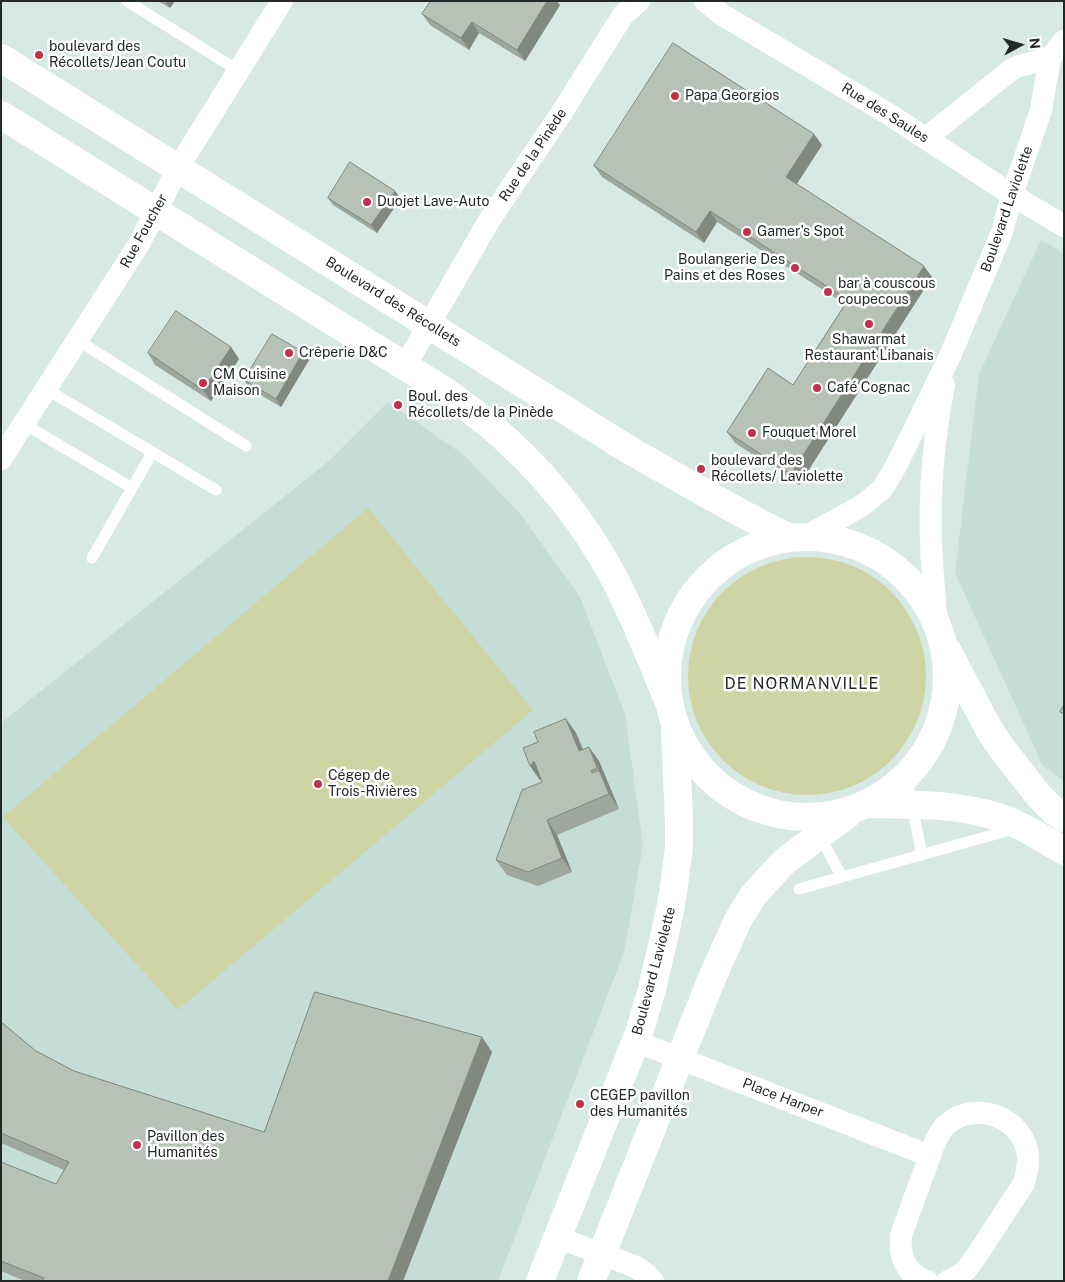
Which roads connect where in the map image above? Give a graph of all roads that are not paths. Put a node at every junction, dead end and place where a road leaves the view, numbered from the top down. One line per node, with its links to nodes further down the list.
1 (127, 1): 7 (lane)
2 (282, 1): 7 (street, Rue Foucher)
3 (639, 1): 14 (street, Rue de la Pinède)
4 (705, 1): 9 (street, Rue des Saules)
5 (1057, 50): 9 (street, Boulevard Laviolette); 11 (street, Boulevard Laviolette)
6 (1, 58): 10 (main road, Boulevard des Récollets)
7 (239, 71): 10 (street, Rue Foucher)
8 (1, 115): 12 (main road)
9 (926, 138): 11 (street, Rue des Saules)
10 (178, 168): 12 (street, Rue Foucher); 14 (main road, Boulevard des Récollets)
11 (1012, 195): 13 (street, Rue des Saules); 16 (street, Boulevard Laviolette)
12 (156, 211): 15 (street, Rue Foucher); 17 (main road)
13 (1064, 226)
14 (429, 325): 17 (street, Rue de la Pinède); 25 (main road, Boulevard des Récollets)
15 (77, 340): 18 (street, Rue Foucher); 20 (lane)
16 (950, 356): 25 (street, Boulevard Laviolette); 27 (street, Boulevard Laviolette)
17 (405, 366): 28 (main road)
18 (46, 389): 19 (street, Rue Foucher); 21 (lane)
19 (24, 424): 22 (street, Rue Foucher); 23 (lane)
20 (246, 446)
21 (152, 453): 23 (lane); 24 (lane)
22 (1, 459)
23 (132, 488): 26 (lane)
24 (216, 490)
25 (798, 537): 27 (main road, Boulevard des Récollets); 28 (main road, Boulevard Laviolette)
26 (92, 558)
27 (940, 633): 29 (main road, Boulevard Laviolette); 32 (main road, Boulevard des Récollets)
28 (672, 712): 33 (main road); 39 (main road, Boulevard Laviolette)
29 (906, 776): 30 (lane); 31 (main road, Boulevard Laviolette)
30 (912, 805): 31 (main road); 34 (main road); 36 (lane)
31 (860, 806): 33 (main road, Boulevard Laviolette)
32 (1064, 818)
33 (814, 826): 37 (lane); 40 (main road, Boulevard Laviolette)
34 (1022, 827): 35 (main road); 36 (lane)
35 (1064, 851)
36 (922, 855): 37 (lane)
37 (842, 877): 38 (lane)
38 (799, 889)
39 (635, 1041): 40 (street, Place Harper); 42 (main road, Boulevard Laviolette)
40 (680, 1058): 41 (street, Place Harper); 43 (main road, Boulevard Laviolette)
41 (930, 1156): 44 (street); 45 (street)
42 (557, 1237): 43 (street); 46 (main road, Boulevard Laviolette)
43 (602, 1254): 47 (main road, Boulevard Laviolette); 48 (street)
44 (974, 1271): 49 (street)
45 (925, 1280)
46 (540, 1281)
47 (592, 1281)
48 (653, 1281)
49 (948, 1281)

